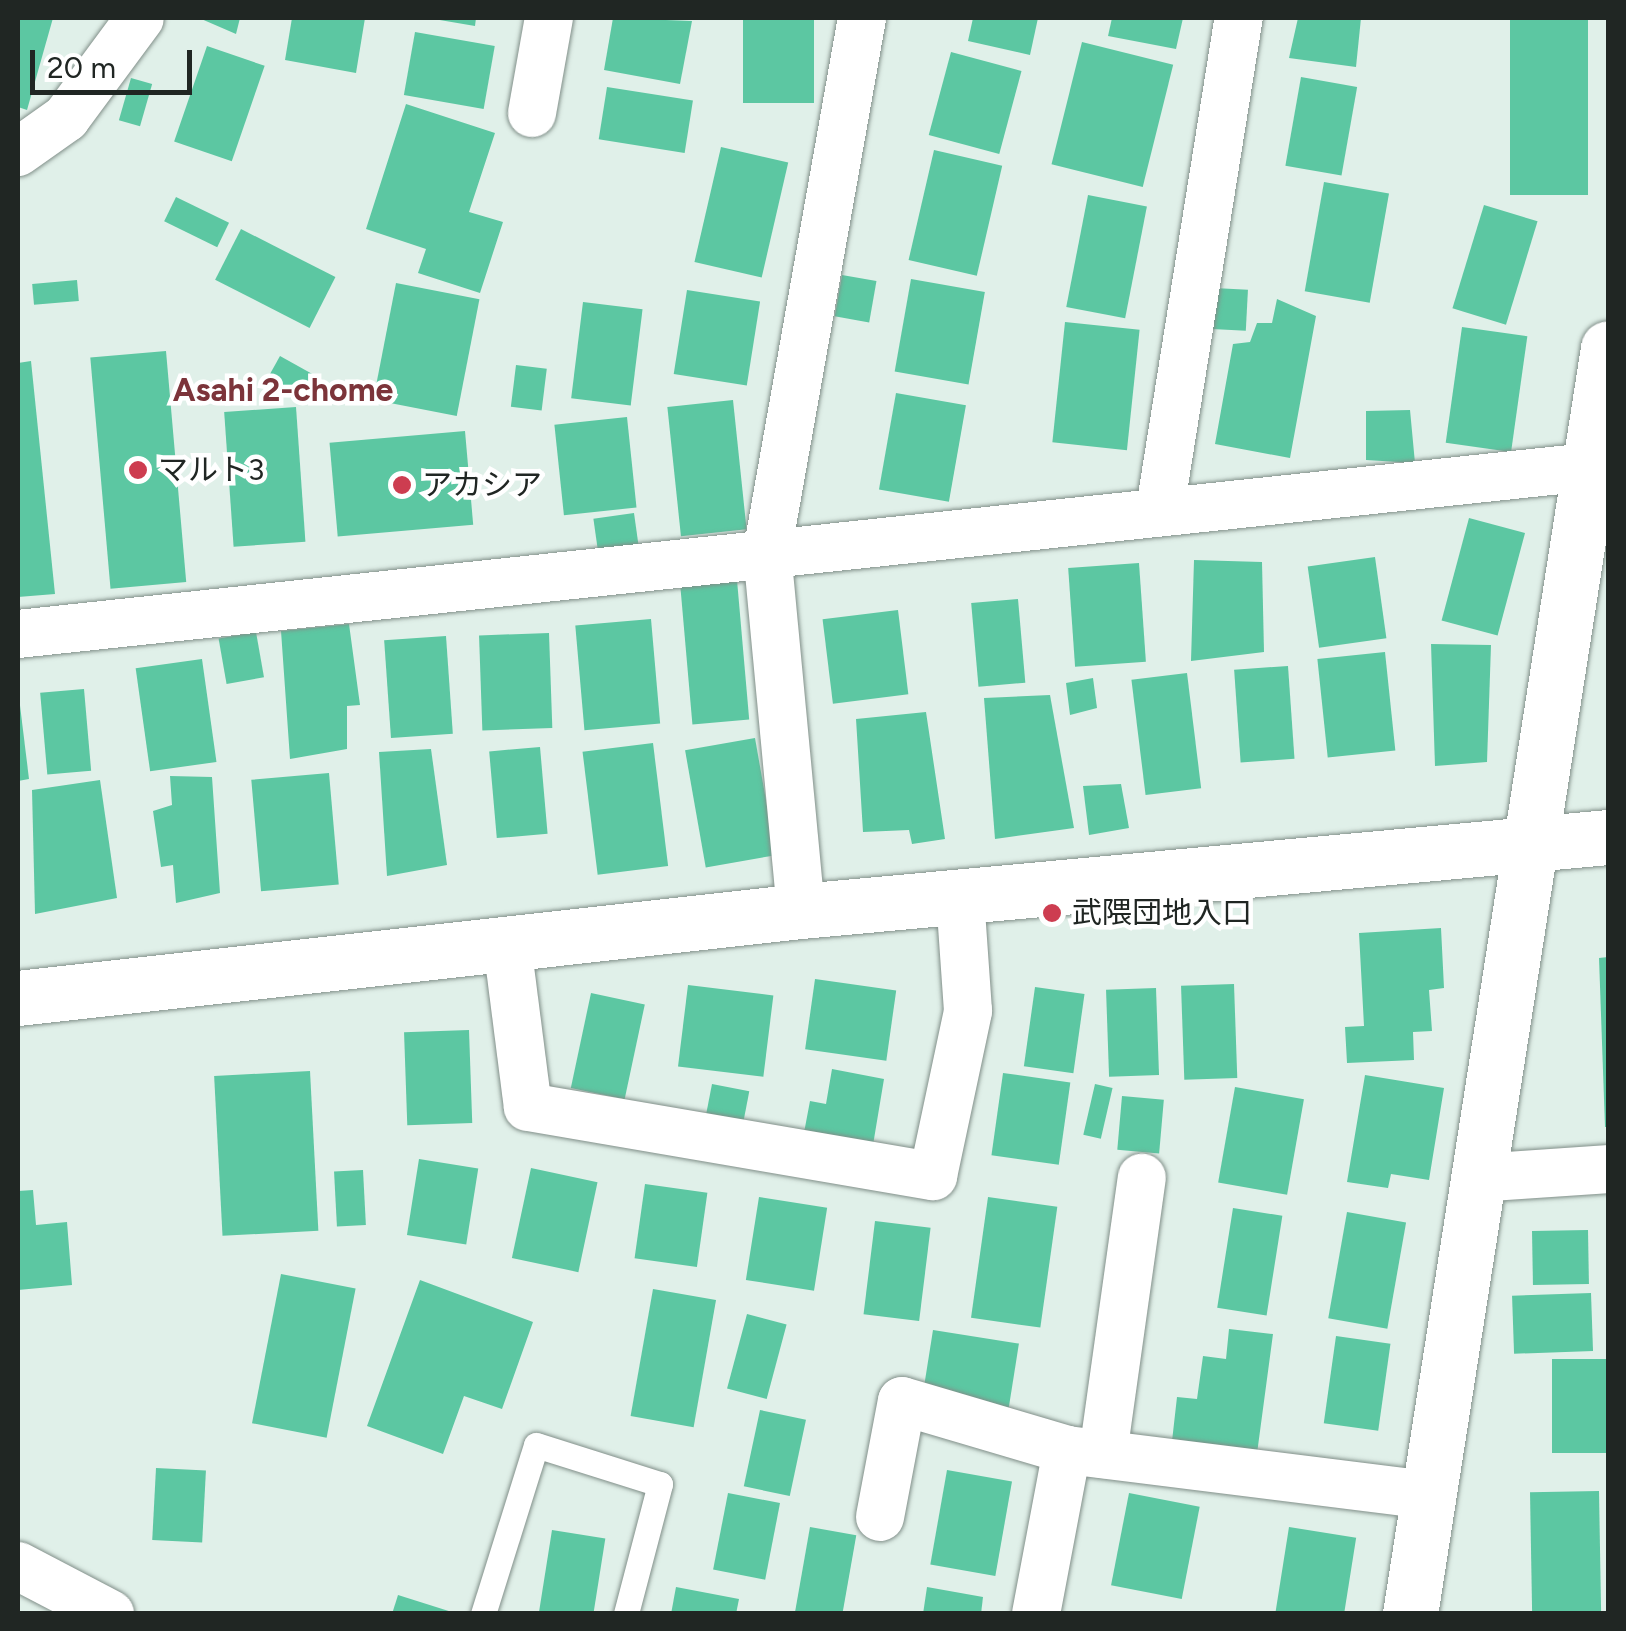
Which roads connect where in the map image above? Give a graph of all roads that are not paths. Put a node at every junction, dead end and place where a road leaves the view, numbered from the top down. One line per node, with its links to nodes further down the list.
1 (140, 18): 6 (street)
2 (549, 18): 5 (street)
3 (862, 18): 10 (street)
4 (1238, 18): 9 (street)
5 (532, 114)
6 (18, 152)
7 (1608, 348): 8 (street)
8 (1589, 467): 9 (street); 13 (street)
9 (1160, 508): 10 (street)
10 (768, 553): 11 (street); 15 (street)
11 (18, 634)
12 (1608, 837): 13 (street)
13 (1529, 844): 14 (street); 20 (street)
14 (960, 896): 15 (street); 16 (street)
15 (802, 911): 16 (street)
16 (507, 944): 17 (street)
17 (18, 998)
18 (1608, 1169): 20 (street)
19 (1142, 1178): 21 (street)
20 (1477, 1178): 22 (street)
21 (1085, 1452): 22 (street); 23 (street); 28 (street)
22 (1428, 1496): 29 (street)
23 (880, 1517)
24 (18, 1566): 25 (street)
25 (110, 1614)
26 (483, 1614): 27 (lane)
27 (626, 1614)
28 (1036, 1614)
29 (1410, 1614)

